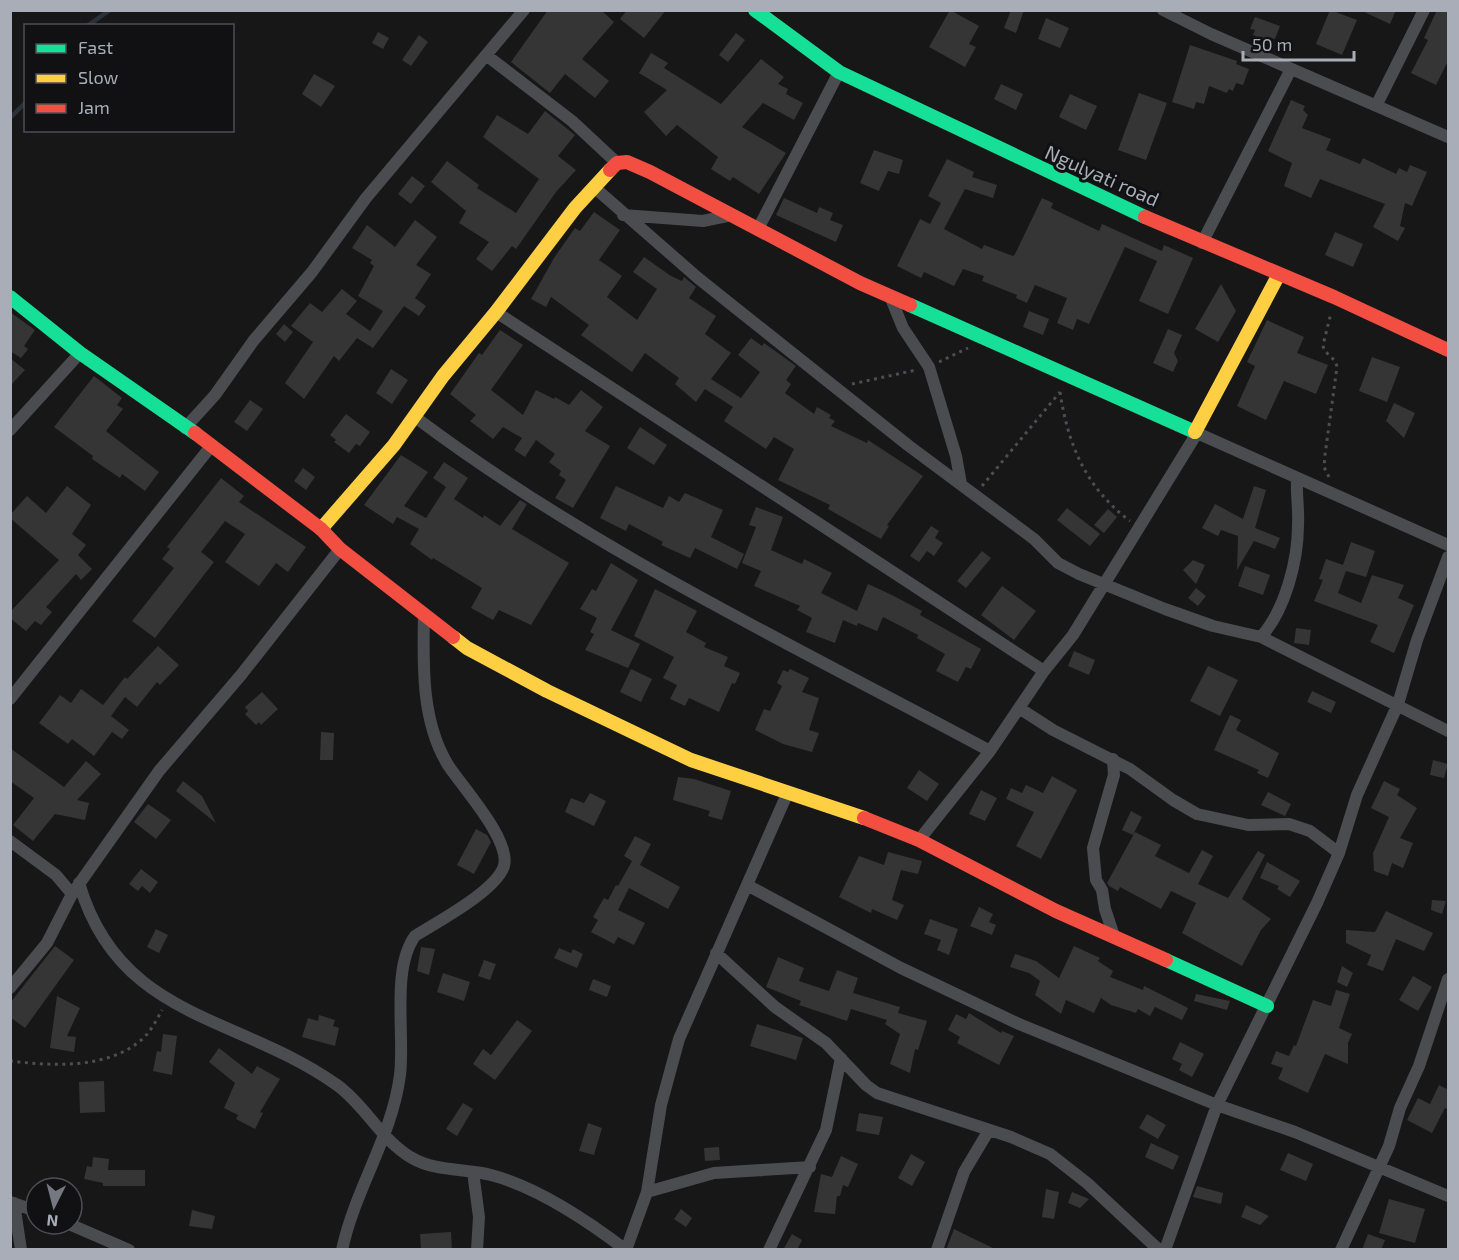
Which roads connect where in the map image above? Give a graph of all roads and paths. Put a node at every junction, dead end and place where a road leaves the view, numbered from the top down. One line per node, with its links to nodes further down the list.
1 (524, 10): 5 (street)
2 (754, 10): 7 (street, Ngulyati road)
3 (1163, 10): 6 (street)
4 (1424, 10): 8 (street)
5 (486, 55): 10 (street); 29 (street)
6 (1291, 69): 8 (street); 15 (street)
7 (839, 72): 14 (street); 15 (street, Ngulyati road)
8 (1376, 106): 9 (street)
9 (1449, 137)
10 (617, 163): 11 (street); 13 (street)
11 (595, 188): 12 (street); 20 (street)
12 (623, 215): 13 (street); 26 (street)
13 (732, 215): 14 (street)
14 (758, 230): 17 (street)
15 (1202, 243): 16 (street, Ngulyati road)
16 (1278, 276): 19 (street, Ngulyati road); 31 (street)
17 (890, 296): 21 (street); 24 (street)
18 (10, 297): 23 (street)
19 (1334, 297): 22 (street, Ngulyati road); 36 (path)
20 (496, 312): 28 (street); 45 (street)
21 (984, 337): 24 (path); 25 (street)
22 (1449, 350)
23 (80, 353): 29 (street); 30 (street)
24 (929, 367): 26 (path); 34 (street)
25 (1069, 374): 27 (path); 31 (street)
26 (835, 387): 34 (street)
27 (1060, 392): 35 (path); 37 (path)
28 (415, 417): 38 (street); 50 (street)
29 (185, 428): 32 (street)
30 (10, 430)
31 (1197, 434): 33 (street); 37 (street)
32 (212, 445): 38 (street); 46 (street)
33 (1297, 478): 36 (street); 44 (street)
34 (961, 484): 35 (street)
35 (974, 493): 42 (street)
36 (1337, 495): 39 (street)
37 (1141, 528): 42 (street)
38 (321, 529): 40 (street)
39 (1449, 545)
40 (340, 549): 43 (street); 56 (street)
41 (1449, 557): 47 (street)
42 (1105, 583): 44 (street); 45 (street)
43 (424, 614): 52 (street); 69 (street)
44 (1262, 637): 47 (street)
45 (1044, 671): 48 (street)
46 (10, 699)
47 (1398, 704): 49 (street); 55 (street)
48 (1020, 708): 50 (street); 51 (street)
49 (1449, 731)
50 (990, 751): 53 (street)
51 (1113, 759): 55 (street); 59 (street)
52 (788, 792): 53 (street); 57 (street)
53 (919, 840): 59 (street)
54 (10, 841): 58 (street)
55 (1339, 853): 64 (street)
56 (80, 883): 58 (street); 63 (street)
57 (747, 885): 60 (street); 67 (street)
58 (72, 894): 62 (street)
59 (1114, 936): 64 (street)
60 (716, 954): 65 (street); 73 (street)
61 (1449, 979): 71 (street)
62 (10, 988)
63 (167, 1001): 66 (path); 69 (street)
64 (1267, 1006): 67 (street)
65 (841, 1058): 68 (street); 70 (street)
66 (10, 1061)
67 (1217, 1105): 71 (street); 85 (street)
68 (989, 1130): 83 (street); 84 (street)
69 (384, 1136): 72 (street); 79 (street)
70 (810, 1167): 73 (street); 82 (street)
71 (1377, 1168): 74 (street); 86 (street)
72 (473, 1172): 80 (street); 81 (street)
73 (647, 1192): 81 (street)
74 (1449, 1196)
75 (12, 1203): 77 (street)
76 (84, 1230): 78 (street)
77 (21, 1250)
78 (129, 1250)
79 (342, 1250)
80 (477, 1250)
81 (626, 1250)
82 (769, 1250)
83 (937, 1250)
84 (1159, 1250)
85 (1165, 1250)
86 (1341, 1250)

